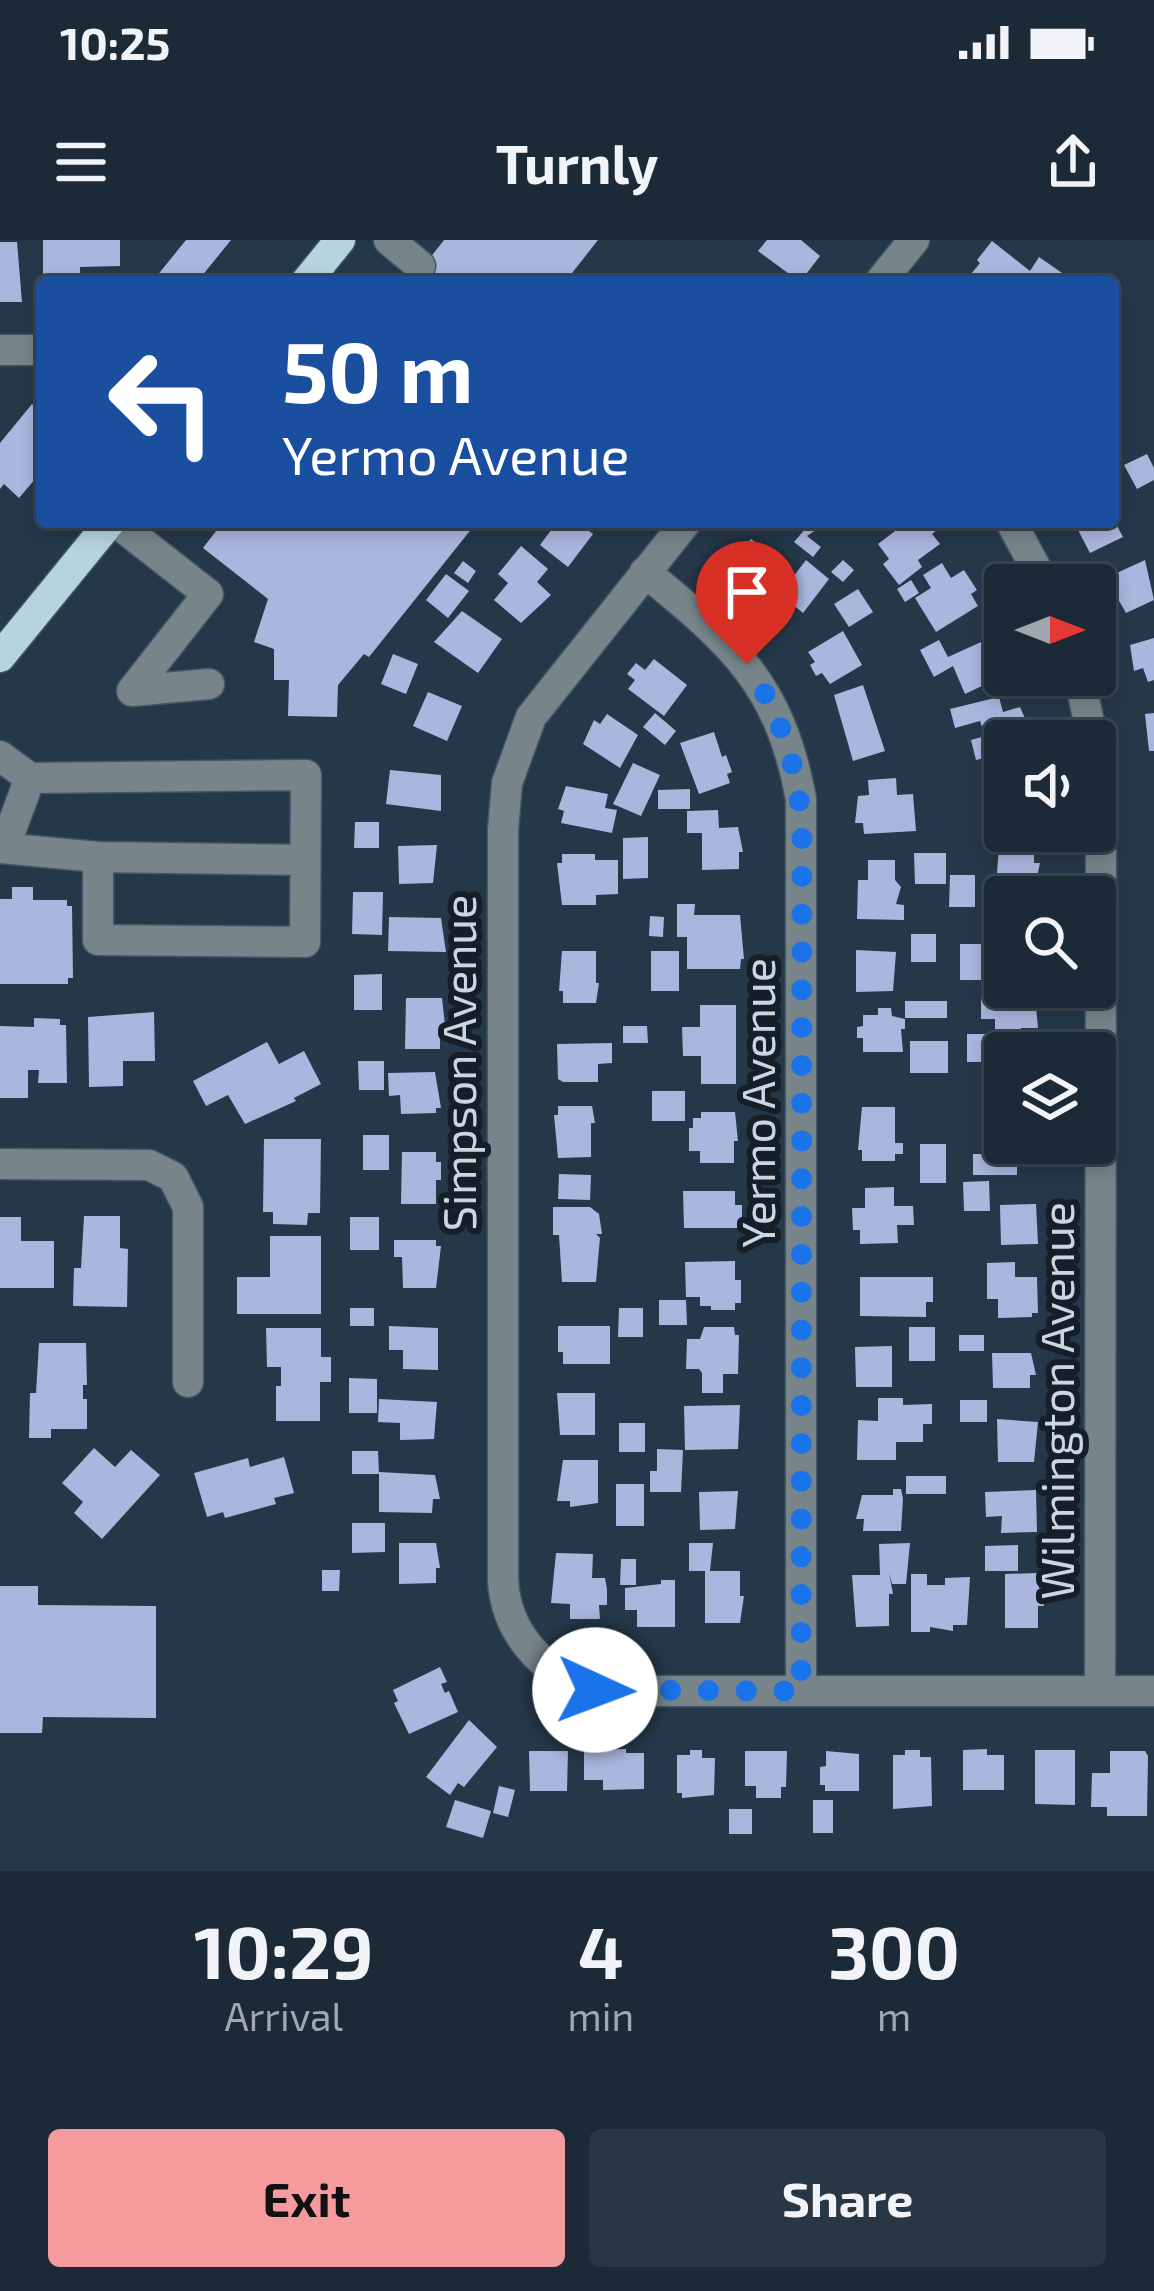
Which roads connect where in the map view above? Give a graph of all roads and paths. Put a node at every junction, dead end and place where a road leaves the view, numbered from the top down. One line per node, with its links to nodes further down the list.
1 (340, 240): 5 (main road)
2 (389, 240): 4 (street)
3 (914, 240): 6 (street)
4 (420, 266)
5 (311, 276)
6 (885, 276)
7 (0, 350): 8 (street)
8 (36, 350)
9 (108, 528): 15 (main road)
10 (121, 528): 16 (street)
11 (681, 528): 14 (street, Simpson Avenue)
12 (1014, 528): 13 (street)
13 (1034, 564)
14 (645, 572): 25 (street, Yermo Avenue); 25 (street, Simpson Avenue)
15 (0, 657)
16 (209, 684)
17 (0, 756): 18 (street)
18 (30, 778): 19 (street); 22 (street)
19 (2, 848): 21 (street)
20 (1101, 852): 26 (street, Wilmington Avenue)
21 (98, 857): 22 (street); 22 (street)
22 (305, 860)
23 (0, 1164): 24 (street)
24 (188, 1382)
25 (801, 1691): 26 (street)
26 (1100, 1691): 27 (street)
27 (1154, 1691)

